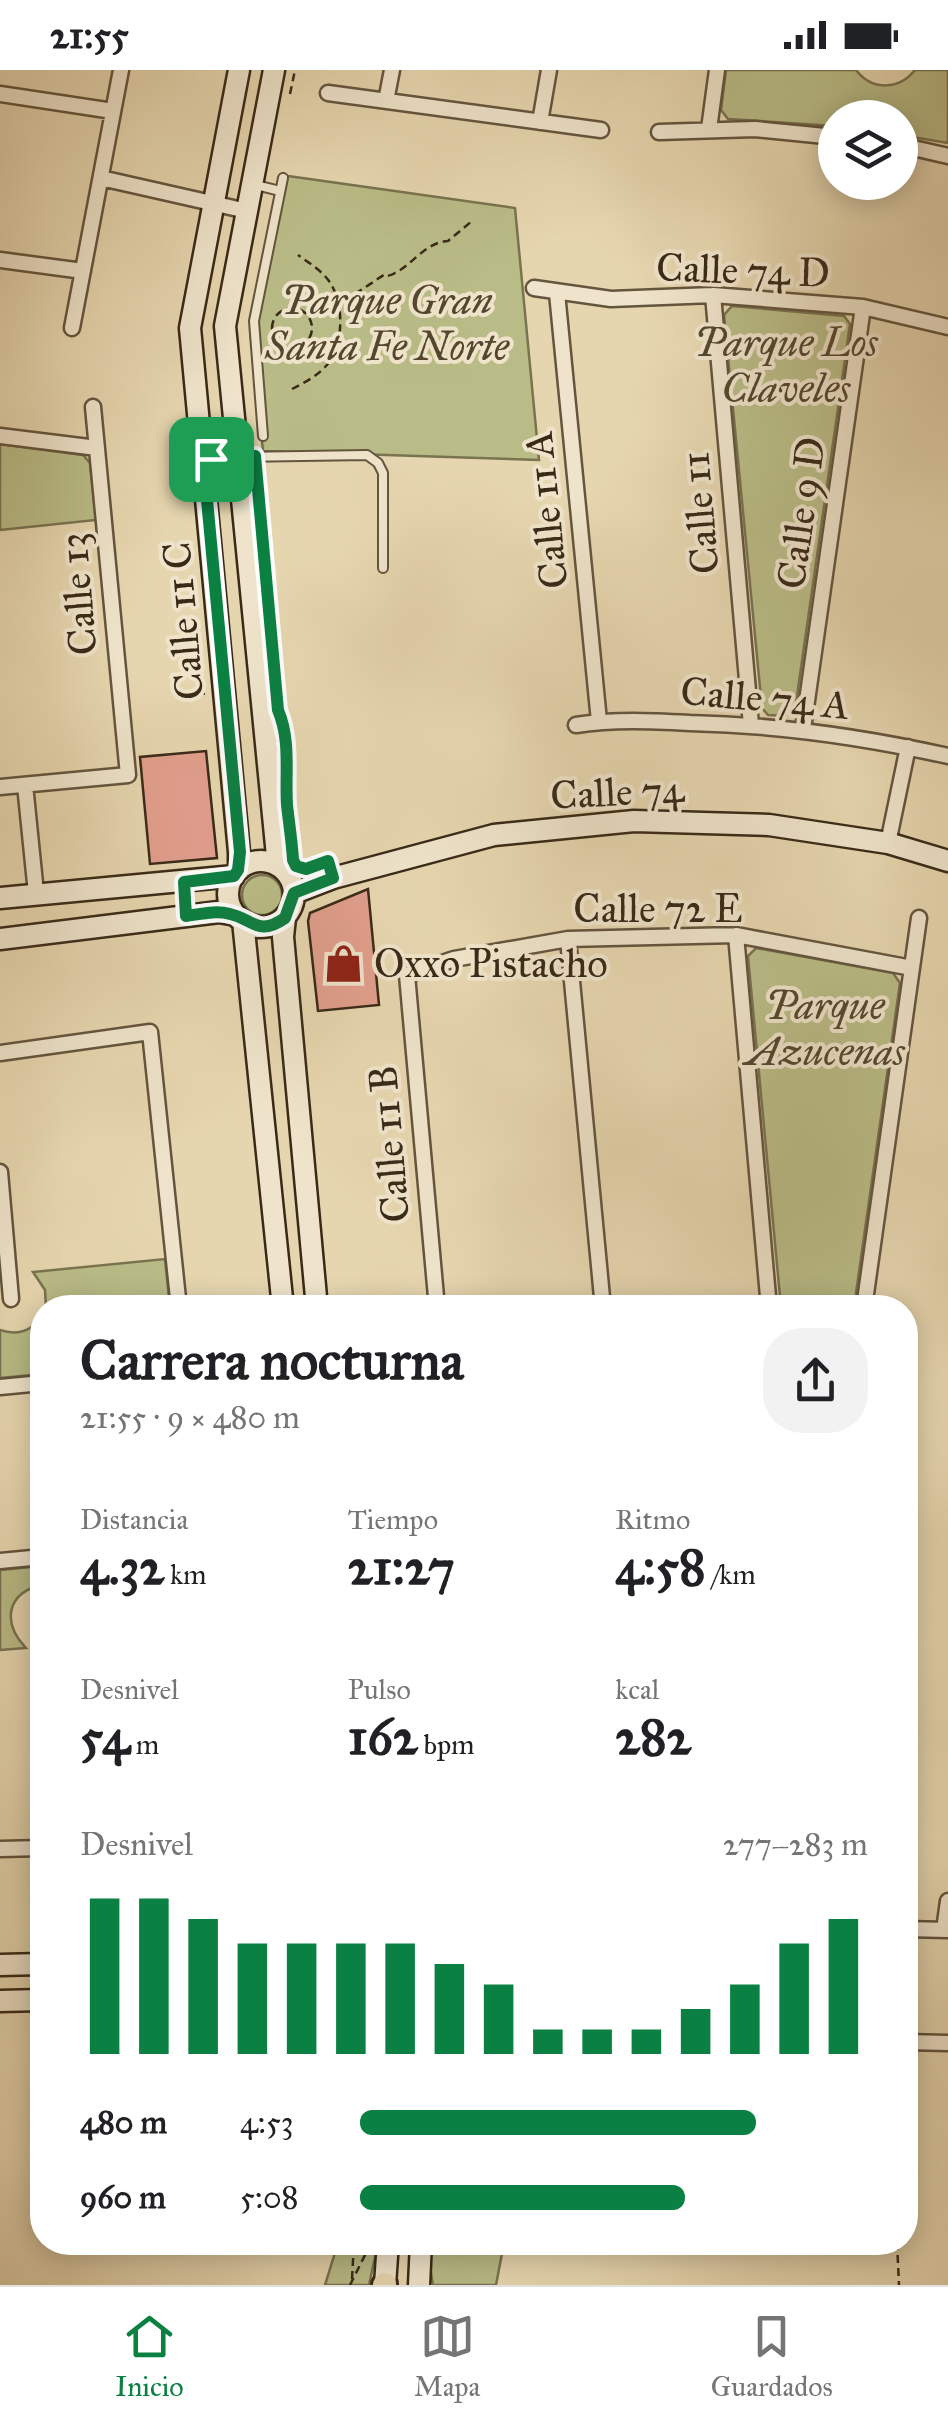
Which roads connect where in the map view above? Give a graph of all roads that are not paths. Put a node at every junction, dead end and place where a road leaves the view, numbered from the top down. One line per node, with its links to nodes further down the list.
1 (121, 70): 10 (street)
2 (239, 70): 22 (main road, Calle 11 C)
3 (274, 70): 20 (main road, Calle 11 C)
4 (392, 70): 9 (street)
5 (549, 70): 11 (street)
6 (717, 70): 12 (street)
7 (328, 92): 9 (street)
8 (0, 94): 10 (street)
9 (386, 100): 11 (street)
10 (113, 110): 18 (street)
11 (540, 122): 13 (street)
12 (708, 129): 14 (street); 15 (street)
13 (601, 130)
14 (659, 132)
15 (818, 135)
16 (918, 149): 17 (street)
17 (948, 156)
18 (101, 178): 22 (street); 25 (street)
19 (282, 178): 21 (lane)
20 (252, 184): 21 (lane); 23 (main road, Calle 11 C)
21 (280, 191): 33 (lane)
22 (214, 203): 23 (street); 39 (main road, Calle 11 C)
23 (247, 211): 34 (main road, Calle 11 C)
24 (0, 260): 25 (street)
25 (83, 271): 31 (street)
26 (534, 288): 27 (street, Calle 74 D)
27 (557, 293): 28 (street, Calle 74 D); 43 (street, Calle 11 A)
28 (713, 295): 29 (street, Calle 74 D); 45 (street, Calle 11)
29 (863, 307): 30 (street, Calle 74 D); 46 (street, Calle 9 D)
30 (948, 327)
31 (72, 328)
32 (94, 407): 37 (street, Calle 13)
33 (262, 420): 34 (lane); 36 (lane)
34 (234, 423): 38 (main road, Calle 11 C)
35 (0, 436): 37 (street)
36 (263, 436)
37 (98, 448): 49 (street, Calle 13)
38 (238, 458): 39 (main road); 40 (lane); 41 (main road, Calle 11 C)
39 (204, 468): 42 (main road, Calle 11 C)
40 (383, 568)
41 (256, 649): 42 (main road); 53 (main road, Calle 11 C)
42 (221, 652): 54 (main road, Calle 11 C)
43 (599, 722): 44 (street, Calle 74 A); 45 (street, Calle 74 A)
44 (576, 724)
45 (751, 725): 46 (street, Calle 74 A)
46 (803, 730): 47 (street, Calle 74 A)
47 (908, 746): 48 (street, Calle 74 A); 51 (street)
48 (948, 756)
49 (25, 785): 50 (street); 57 (street)
50 (0, 787)
51 (888, 843): 52 (main road, Calle 74); 58 (main road, Calle 74)
52 (948, 860)
53 (278, 866): 54 (main road); 58 (main road)
54 (236, 873): 55 (main road); 61 (main road)
55 (184, 882): 56 (main road); 60 (main road)
56 (96, 888): 57 (main road); 64 (main road)
57 (36, 893): 59 (main road)
58 (294, 893): 62 (main road)
59 (0, 898)
60 (186, 916): 61 (main road); 64 (main road)
61 (240, 918): 62 (main road); 70 (main road)
62 (285, 918): 71 (main road)
63 (919, 918): 68 (street)
64 (100, 926): 66 (main road)
65 (736, 935): 67 (street, Calle 72 E); 68 (street, Calle 72 E); 79 (street)
66 (0, 939)
67 (568, 939): 69 (street, Calle 72 E); 78 (street)
68 (912, 968): 80 (street)
69 (406, 975): 77 (street, Calle 11 B)
70 (254, 1003): 71 (main road); 75 (main road)
71 (289, 1004): 76 (main road)
72 (0, 1053): 74 (street)
73 (0, 1172): 81 (street)
74 (177, 1295)
75 (282, 1295)
76 (316, 1295)
77 (436, 1295)
78 (603, 1295)
79 (769, 1295)
80 (866, 1295)
81 (11, 1299)
82 (30, 1384): 83 (street)
83 (0, 1387)
84 (30, 1558): 85 (street)
85 (0, 1561)
86 (30, 1848): 87 (street)
87 (0, 1849)
88 (948, 1901): 90 (street)
89 (918, 1929): 90 (street)
90 (946, 1930)
91 (30, 1964): 92 (main road)
92 (0, 1965)
93 (30, 2000): 94 (main road)
94 (0, 2001)
95 (918, 2042): 96 (street)
96 (948, 2043)
97 (380, 2255): 99 (main road)
98 (420, 2255): 100 (main road)
99 (384, 2285)
100 (419, 2285)

